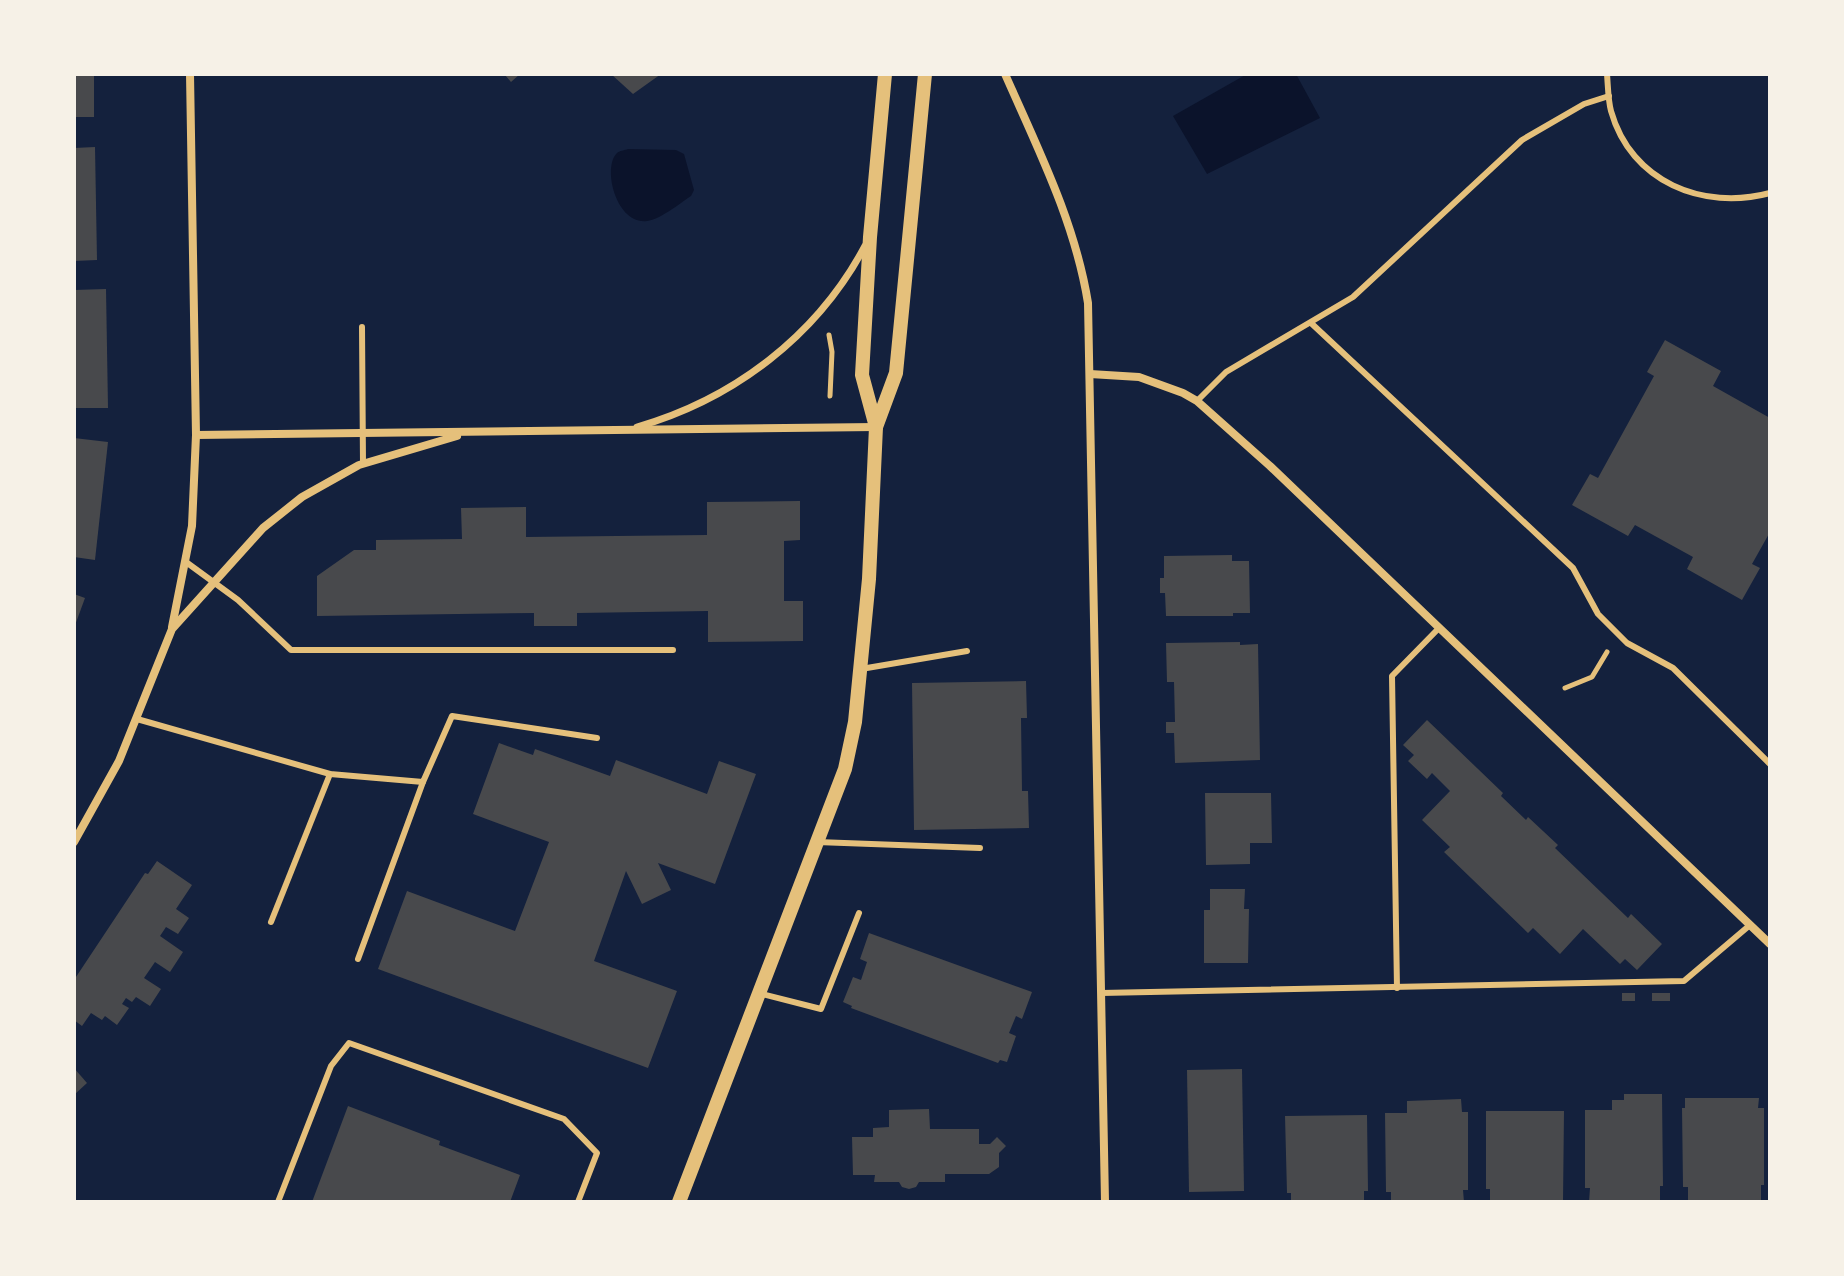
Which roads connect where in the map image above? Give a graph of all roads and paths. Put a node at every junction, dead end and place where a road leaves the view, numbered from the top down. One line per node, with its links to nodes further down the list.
1 (190, 74): 19 (street)
2 (885, 74): 8 (street)
3 (925, 74): 15 (street)
4 (1005, 74): 12 (street)
5 (1607, 74): 6 (lane)
6 (1609, 96): 7 (lane); 9 (lane)
7 (1769, 194)
8 (870, 237): 15 (street); 16 (street)
9 (1311, 323): 14 (lane); 25 (lane)
10 (362, 327): 18 (lane)
11 (829, 335): 13 (path)
12 (1090, 374): 14 (street); 45 (street)
13 (830, 396)
14 (1197, 401): 23 (street)
15 (876, 427): 16 (street); 28 (street)
16 (626, 431): 17 (street)
17 (469, 432): 18 (street); 20 (street)
18 (363, 434): 19 (street); 20 (lane)
19 (196, 435): 21 (street)
20 (363, 464): 22 (street)
21 (186, 562): 22 (lane); 24 (street)
22 (215, 582): 24 (street); 26 (lane)
23 (1439, 628): 40 (street); 43 (lane)
24 (172, 629): 30 (street)
25 (1621, 637): 29 (path); 32 (lane)
26 (673, 650)
27 (967, 651): 28 (lane)
28 (861, 669): 36 (street)
29 (1565, 688)
30 (137, 719): 33 (lane); 35 (street)
31 (597, 738): 34 (lane)
32 (1770, 764)
33 (330, 774): 34 (lane); 39 (lane)
34 (423, 782): 42 (lane)
35 (74, 842)
36 (817, 842): 37 (lane); 44 (street)
37 (980, 848)
38 (859, 913): 44 (lane)
39 (271, 922)
40 (1750, 925): 41 (street); 43 (lane)
41 (1770, 944)
42 (358, 959)
43 (1397, 988): 45 (lane)
44 (758, 993): 48 (street)
45 (1101, 993): 49 (street)
46 (278, 1202): 47 (lane)
47 (578, 1202)
48 (679, 1202)
49 (1105, 1202)

